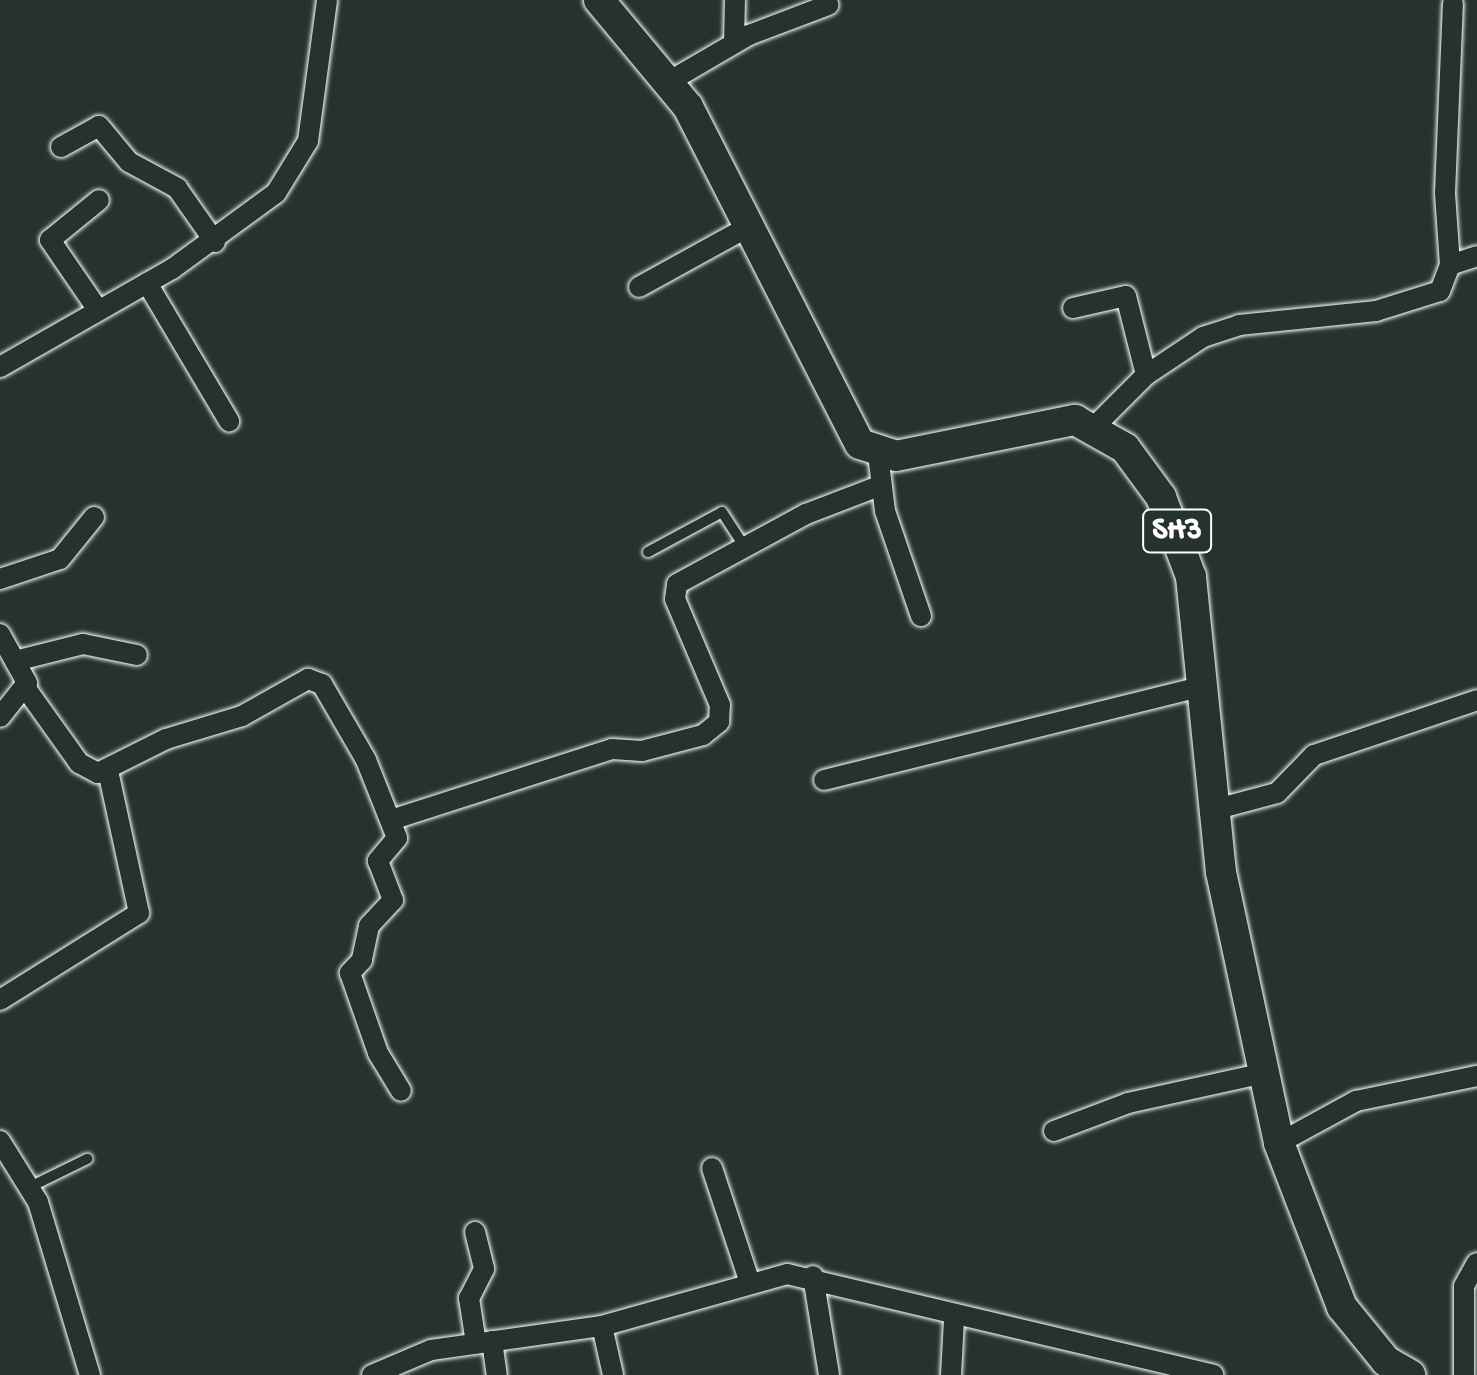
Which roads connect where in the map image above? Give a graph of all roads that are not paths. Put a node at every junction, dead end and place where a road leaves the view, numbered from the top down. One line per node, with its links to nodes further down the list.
1 (327, 0): 11 (street)
2 (599, 0): 7 (main road)
3 (734, 0): 6 (street)
4 (1453, 4): 13 (street)
5 (828, 5): 6 (street)
6 (734, 43): 7 (street)
7 (670, 81): 10 (main road)
8 (61, 147): 11 (street)
9 (99, 200): 17 (street)
10 (746, 228): 15 (street); 22 (main road)
11 (215, 242): 14 (street)
12 (1477, 256): 13 (street)
13 (1450, 265): 19 (street)
14 (147, 283): 17 (street); 20 (street)
15 (639, 287)
16 (1073, 308): 19 (street)
17 (98, 310): 18 (street)
18 (0, 367)
19 (1146, 375): 21 (street)
20 (229, 421)
21 (1096, 425): 22 (main road); 32 (main road, SH3)
22 (878, 454): 23 (street)
23 (879, 486): 25 (street); 28 (street)
24 (94, 517): 27 (street)
25 (744, 546): 26 (lane); 39 (street)
26 (648, 552)
27 (0, 579)
28 (921, 616)
29 (0, 634): 31 (street)
30 (136, 655): 31 (street)
31 (15, 662): 33 (street)
32 (1200, 687): 37 (street); 38 (main road, SH3)
33 (27, 690): 35 (street); 36 (street)
34 (1477, 700): 38 (street)
35 (0, 717)
36 (108, 770): 39 (street); 40 (street)
37 (824, 780)
38 (1213, 810): 41 (main road, SH3)
39 (391, 820): 43 (street)
40 (0, 1000)
41 (1260, 1074): 44 (street); 46 (main road, SH3)
42 (1477, 1076): 46 (street)
43 (402, 1091)
44 (1054, 1131)
45 (0, 1142): 49 (street)
46 (1278, 1143): 64 (main road, SH3)
47 (88, 1160): 49 (lane)
48 (712, 1168): 53 (street)
49 (26, 1188): 57 (street)
50 (475, 1232): 56 (street)
51 (1477, 1263): 65 (street)
52 (813, 1276): 53 (street); 54 (street); 61 (street)
53 (749, 1280): 55 (street)
54 (954, 1318): 62 (street); 63 (street)
55 (602, 1326): 56 (street); 60 (street)
56 (484, 1342): 58 (street); 59 (street)
57 (90, 1375)
58 (372, 1375)
59 (498, 1375)
60 (613, 1375)
61 (829, 1375)
62 (950, 1375)
63 (1213, 1375)
64 (1410, 1375)
65 (1464, 1375)

